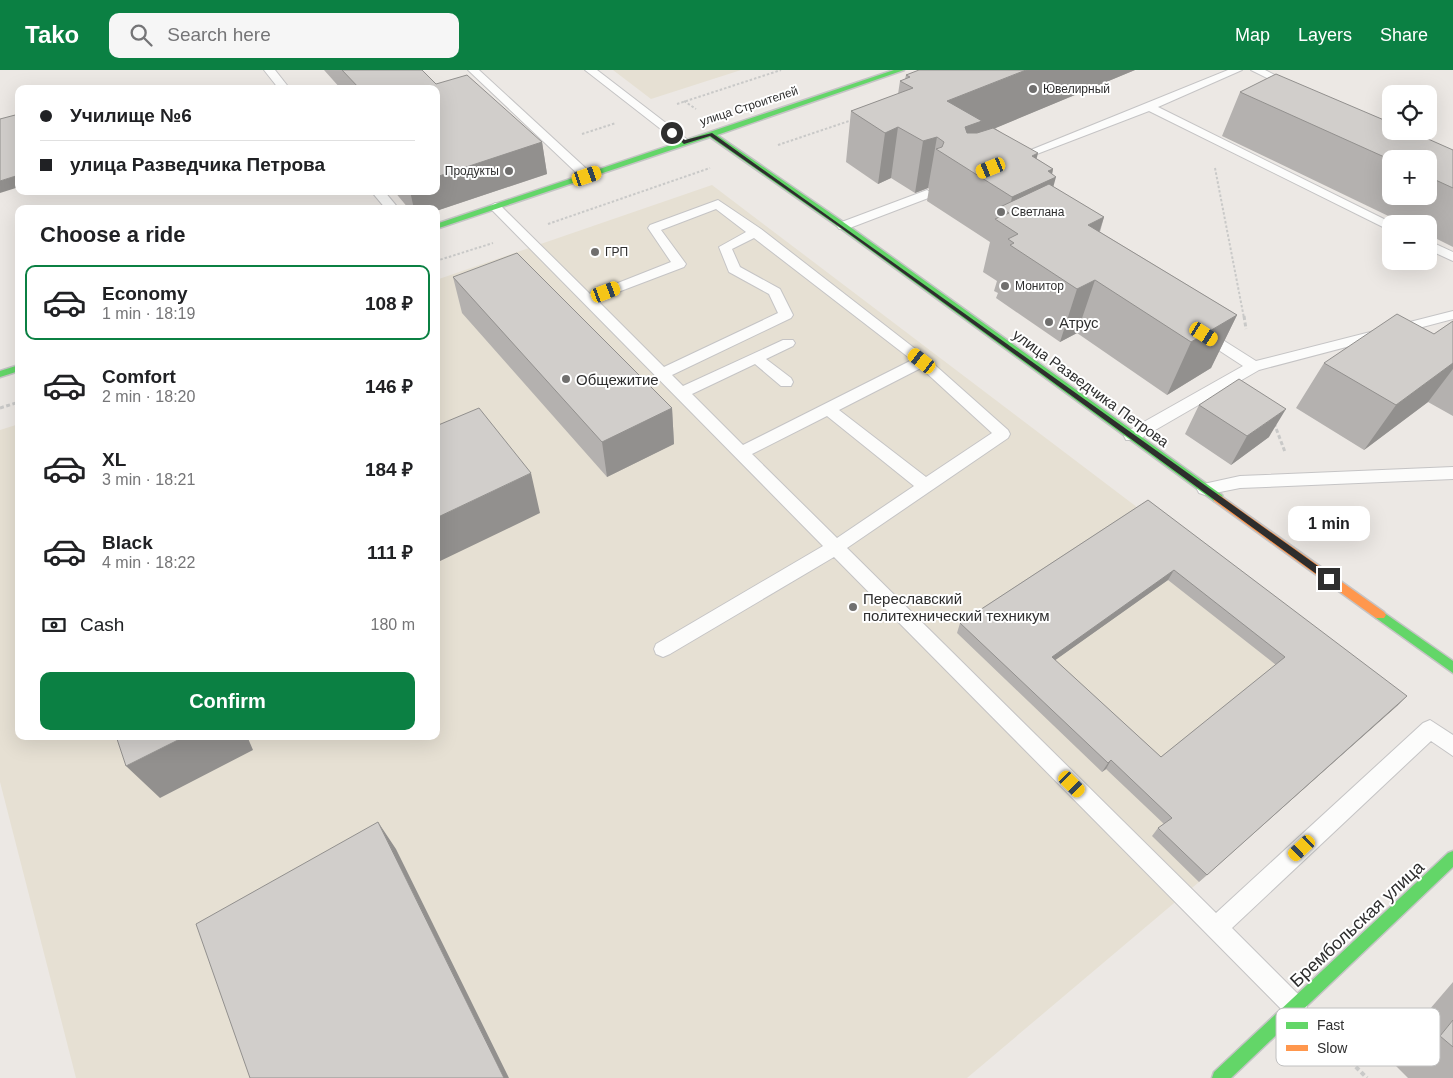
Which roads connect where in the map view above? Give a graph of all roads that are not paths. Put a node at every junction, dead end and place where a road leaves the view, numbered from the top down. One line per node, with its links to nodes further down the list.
1 (269, 70): 7 (lane)
2 (473, 70): 15 (lane)
3 (590, 70): 11 (lane)
4 (901, 70): 10 (street, улица Строителей)
5 (1237, 70): 9 (lane)
6 (1256, 70): 8 (lane)
7 (282, 85)
8 (1301, 90)
9 (1148, 107): 12 (lane); 20 (lane)
10 (711, 134): 11 (street, улица Строителей); 22 (street, улица Разведчика Петрова)
11 (684, 142): 15 (street, улица Строителей)
12 (1020, 156): 13 (lane); 14 (lane)
13 (1003, 163)
14 (1029, 173)
15 (587, 176): 19 (street, улица Строителей)
16 (927, 194): 22 (lane)
17 (381, 195): 18 (lane)
18 (389, 205)
19 (495, 207): 21 (street, улица Строителей); 26 (lane)
20 (1382, 222)
21 (440, 226)
22 (843, 226): 39 (street, улица Разведчика Петрова)
23 (756, 232): 26 (lane); 31 (lane); 35 (lane)
24 (1437, 249): 25 (lane)
25 (1453, 257)
26 (588, 299): 35 (lane)
27 (1453, 315): 32 (lane)
28 (1187, 323): 32 (lane)
29 (788, 343): 30 (lane)
30 (756, 358): 36 (lane); 37 (lane)
31 (922, 361): 38 (lane); 42 (lane)
32 (1254, 366): 39 (lane)
33 (15, 369): 34 (street)
34 (0, 374)
35 (663, 374): 37 (lane)
36 (786, 382)
37 (682, 393): 40 (lane)
38 (828, 409): 40 (lane); 42 (lane)
39 (1132, 436): 43 (street, улица Разведчика Петрова)
40 (742, 454): 44 (lane)
41 (1453, 473): 43 (lane)
42 (926, 486): 44 (lane)
43 (1205, 489): 46 (street, улица Разведчика Петрова)
44 (836, 547): 45 (lane); 49 (lane)
45 (663, 649)
46 (1453, 668)
47 (1453, 747): 49 (lane)
48 (1453, 858): 50 (street, Брембольская улица)
49 (1216, 928): 50 (lane)
50 (1295, 1007)
51 (1276, 1027): 52 (street, Брембольская улица)
52 (1231, 1074)

